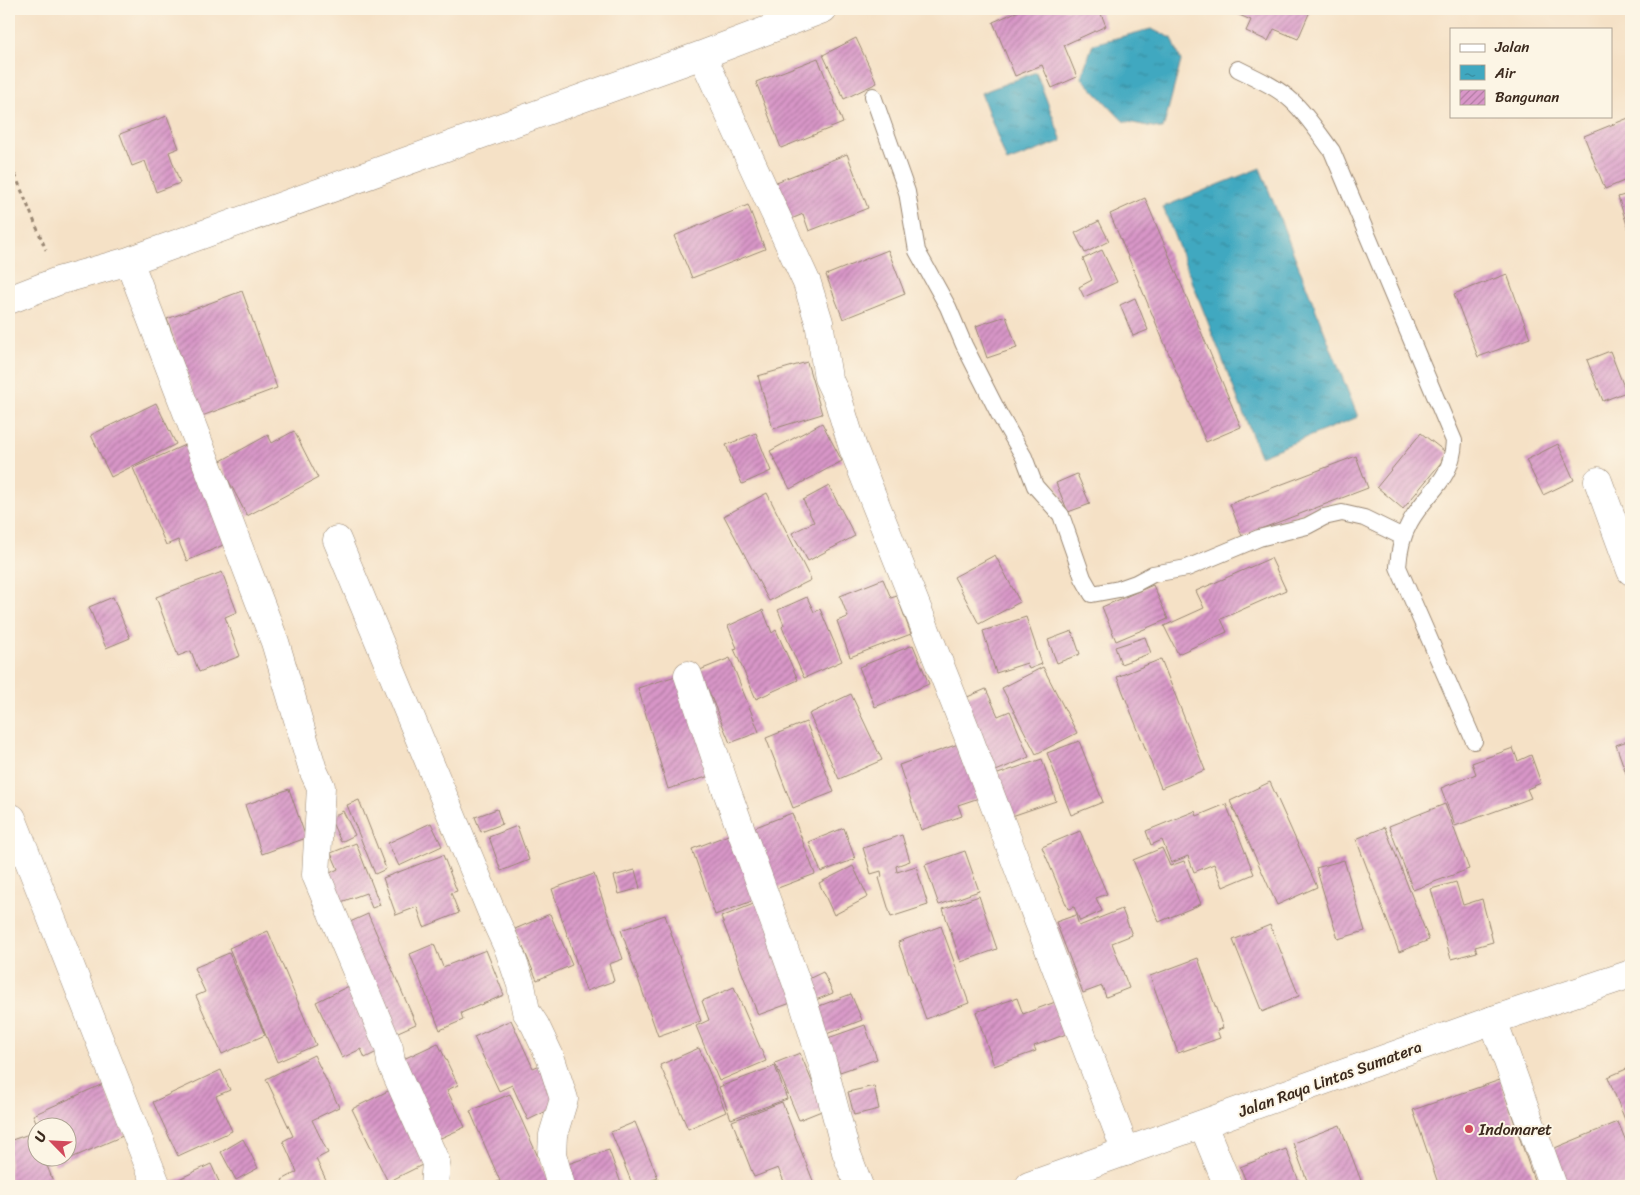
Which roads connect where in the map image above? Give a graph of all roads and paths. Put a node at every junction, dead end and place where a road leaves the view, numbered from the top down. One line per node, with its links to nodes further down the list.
1 (823, 9): 2 (main road)
2 (702, 54): 6 (main road); 19 (main road)
3 (1238, 69): 10 (lane)
4 (873, 96): 10 (lane)
5 (9, 160): 7 (path)
6 (129, 262): 7 (main road); 22 (main road)
7 (58, 281): 8 (main road)
8 (9, 300)
9 (1598, 481): 12 (main road)
10 (1403, 537): 14 (lane)
11 (337, 540): 23 (main road)
12 (1631, 571)
13 (688, 675): 24 (main road)
14 (1474, 741)
15 (12, 818): 21 (main road)
16 (1631, 974): 17 (main road, Jalan Raya Lintas Sumatera)
17 (1493, 1020): 18 (main road, Jalan Raya Lintas Sumatera); 26 (main road)
18 (1202, 1125): 19 (main road, Jalan Raya Lintas Sumatera); 25 (main road)
19 (1126, 1152): 20 (main road, Jalan Raya Lintas Sumatera)
20 (1042, 1184)
21 (157, 1186)
22 (434, 1186)
23 (561, 1186)
24 (859, 1186)
25 (1228, 1186)
26 (1553, 1186)

